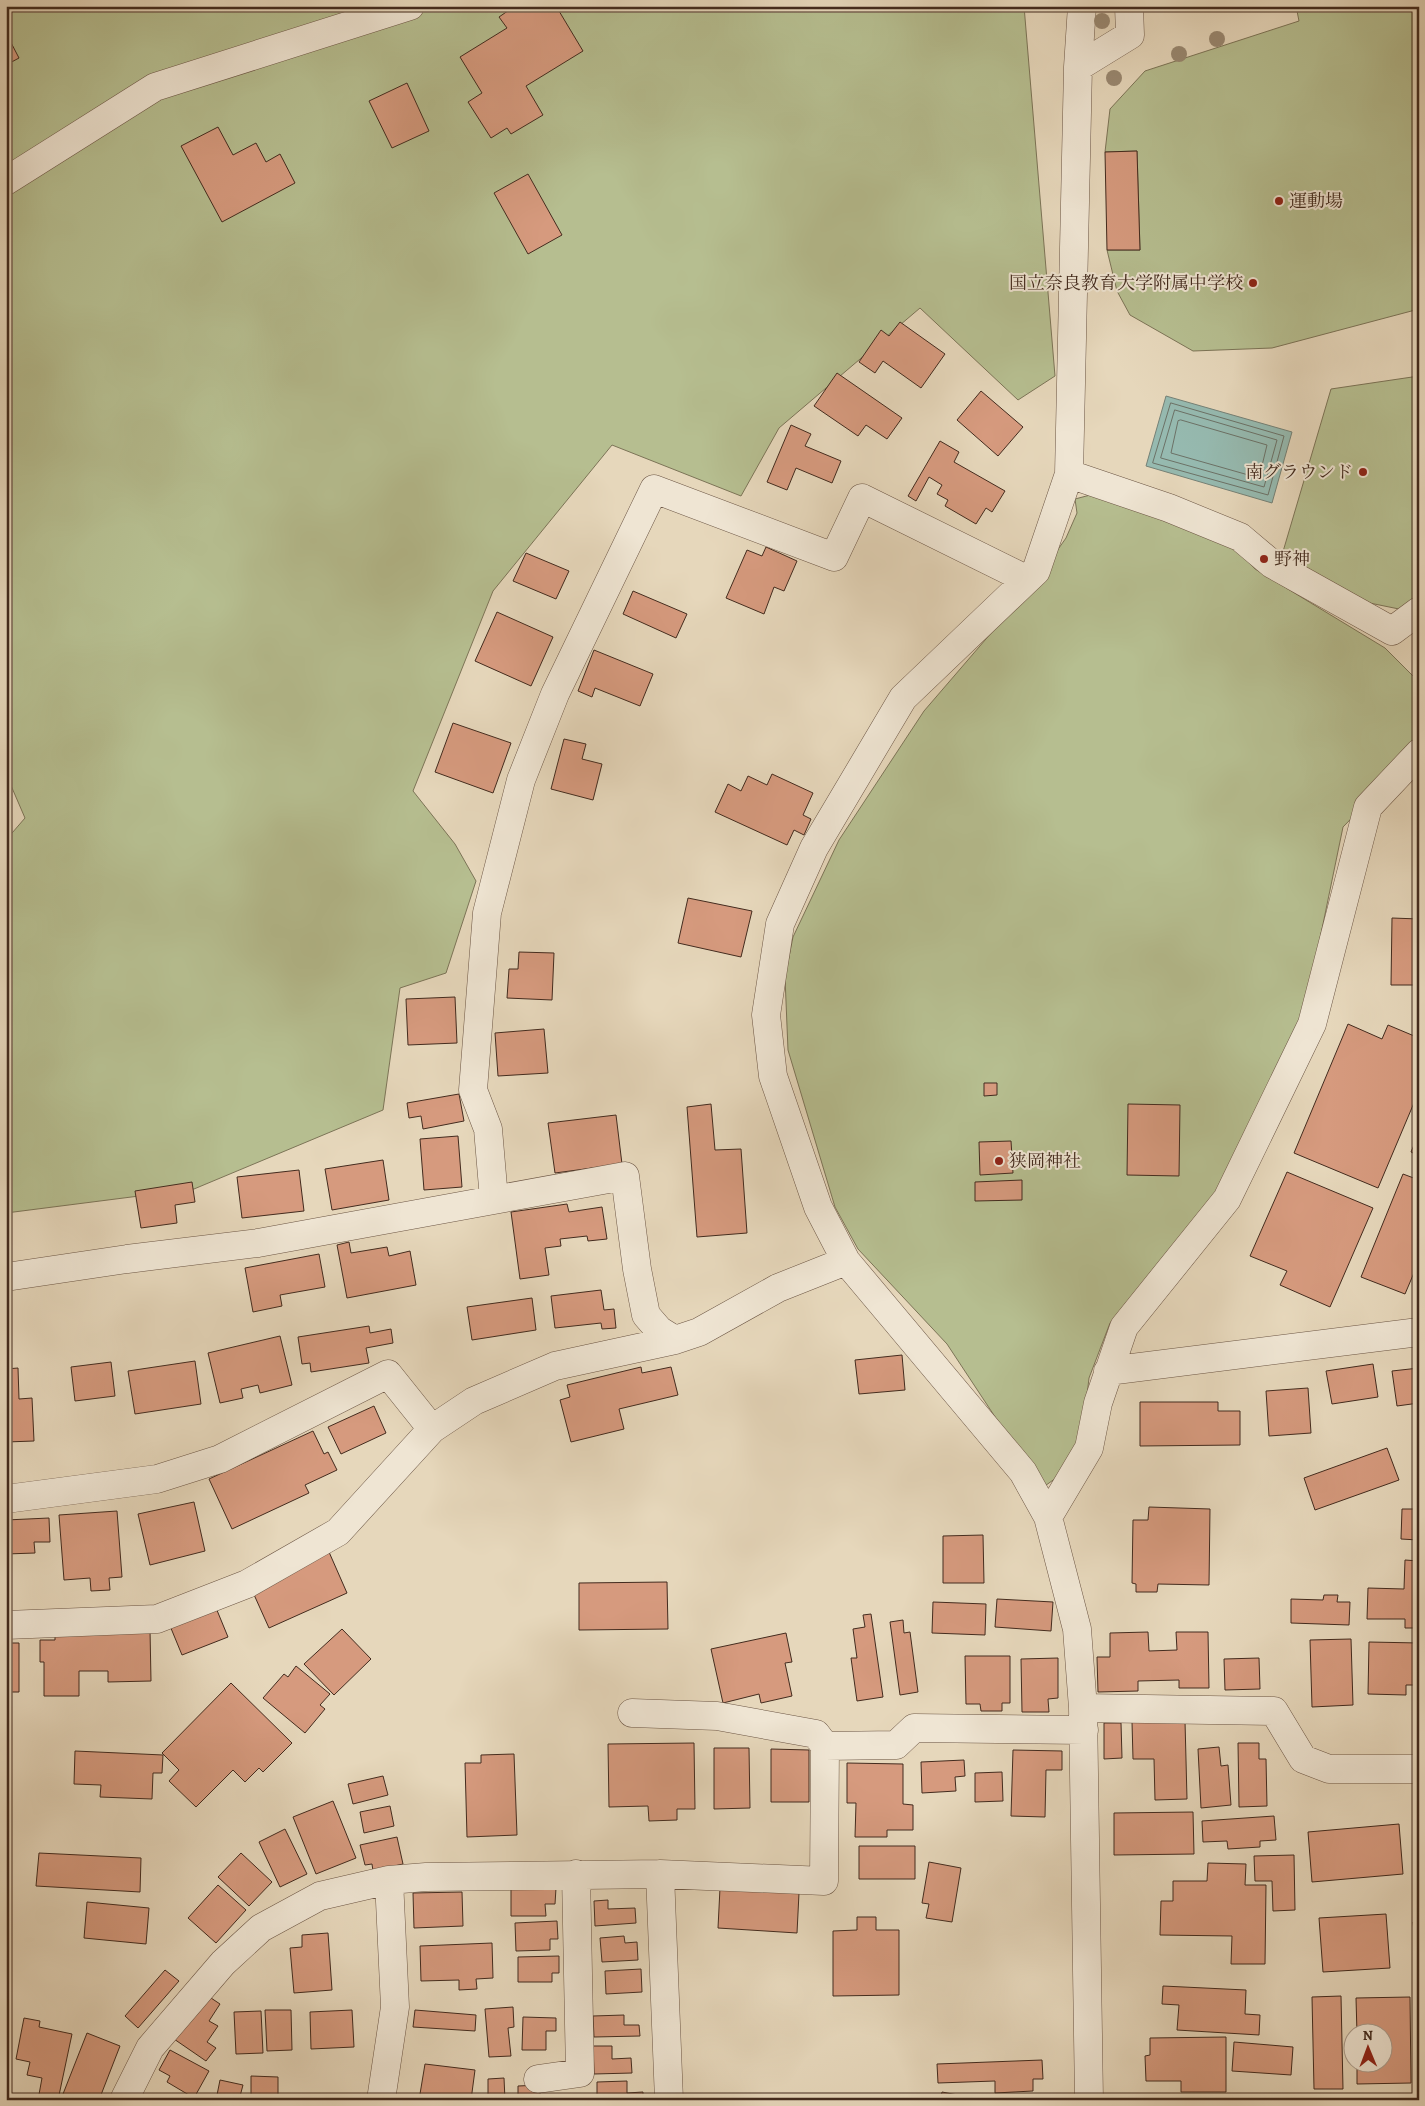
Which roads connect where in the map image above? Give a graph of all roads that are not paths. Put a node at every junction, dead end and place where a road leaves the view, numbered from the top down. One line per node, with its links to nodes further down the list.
1 (410, 6): 5 (street)
2 (1082, 6): 4 (street)
3 (1129, 6): 4 (street)
4 (1078, 67): 6 (street)
5 (6, 181)
6 (1069, 474): 7 (street); 8 (street)
7 (1026, 579): 10 (street); 11 (street)
8 (1419, 611)
9 (1419, 753): 15 (street)
10 (494, 1199): 12 (street); 14 (street)
11 (846, 1261): 14 (street); 18 (street)
12 (6, 1277)
13 (1419, 1332): 15 (street)
14 (675, 1340): 16 (street)
15 (1108, 1371): 18 (street)
16 (432, 1430): 17 (street); 19 (street)
17 (6, 1499)
18 (1048, 1517): 21 (street)
19 (6, 1624)
20 (632, 1713): 22 (street)
21 (1083, 1719): 22 (street); 23 (street); 31 (street)
22 (825, 1746): 25 (street)
23 (1419, 1769)
24 (576, 1874): 25 (street); 26 (street); 27 (street)
25 (660, 1874): 30 (street)
26 (388, 1880): 28 (street); 29 (street)
27 (538, 2079)
28 (124, 2100)
29 (380, 2100)
30 (668, 2100)
31 (1089, 2100)

